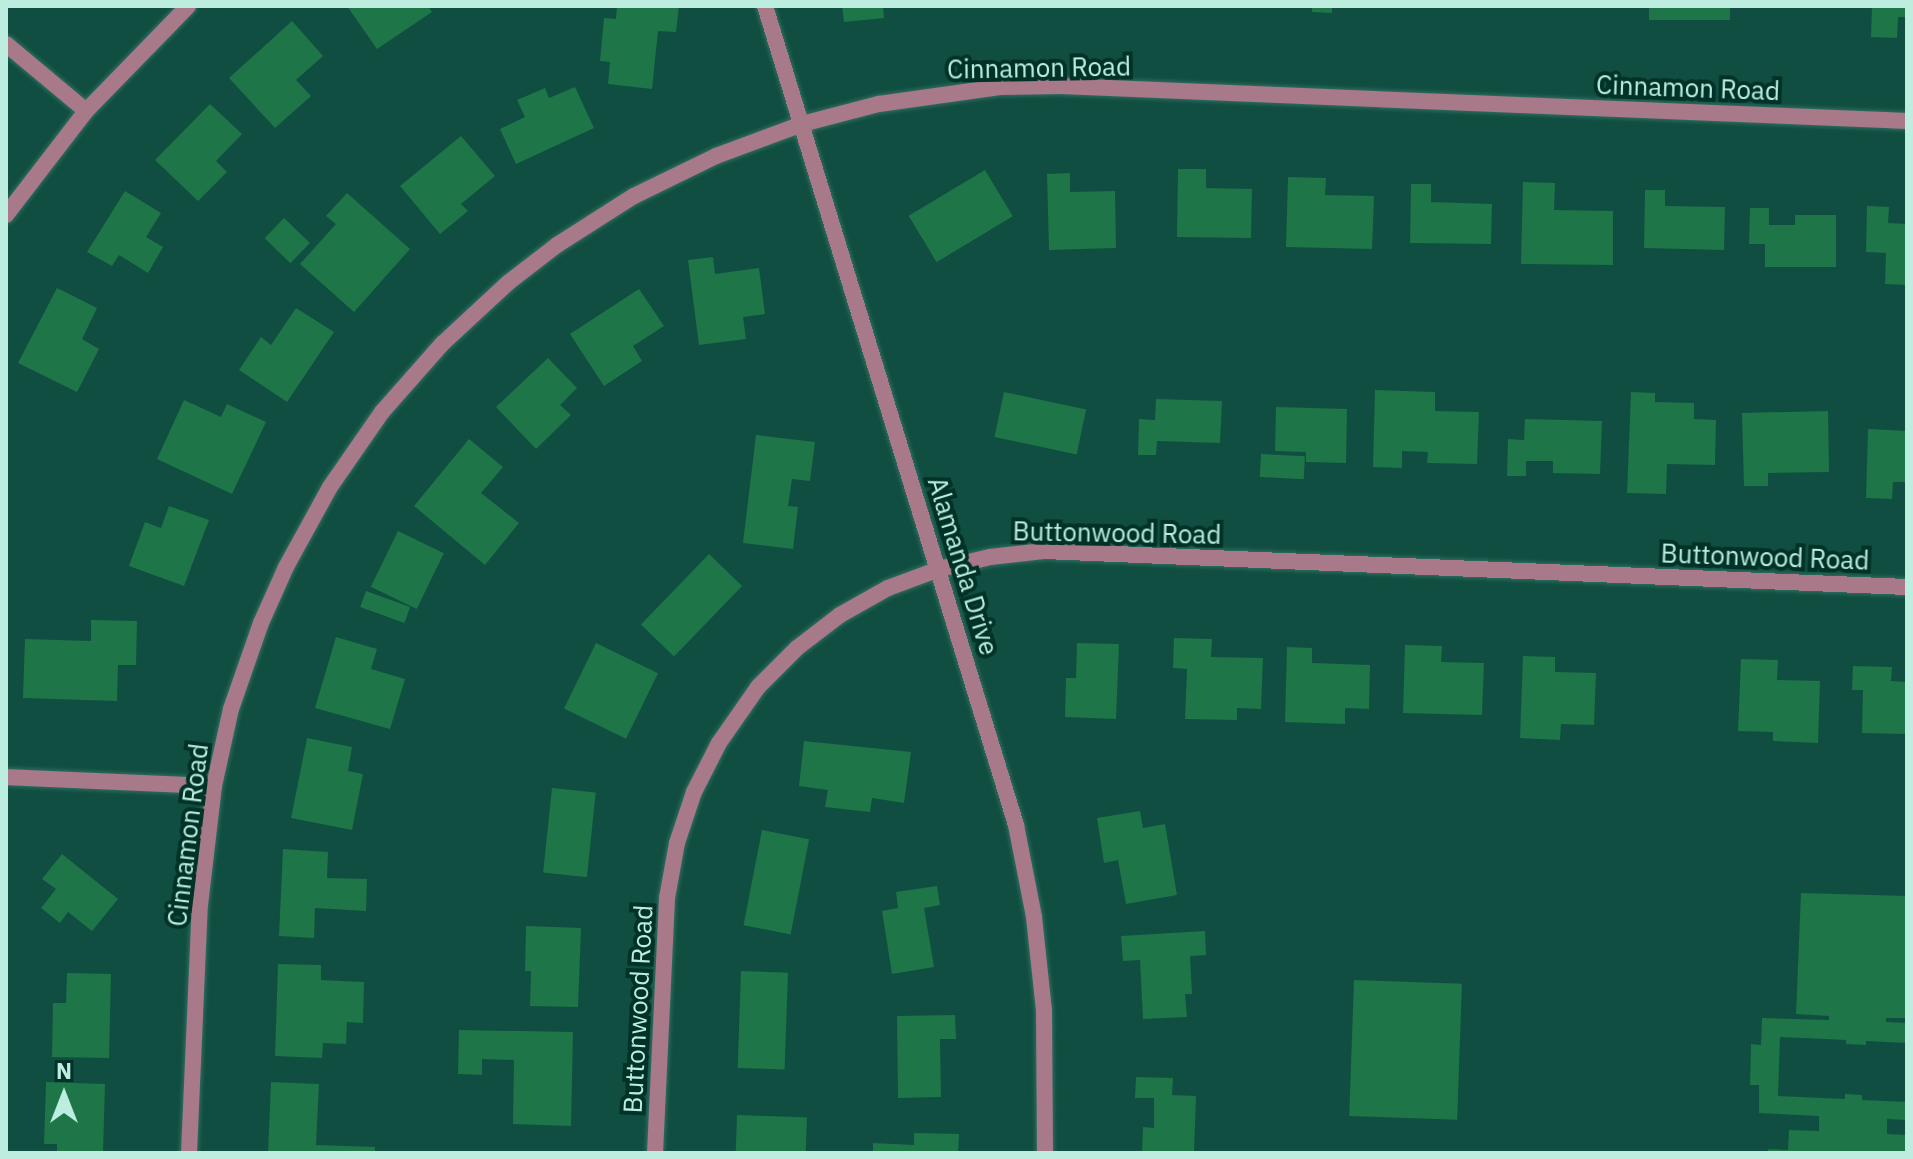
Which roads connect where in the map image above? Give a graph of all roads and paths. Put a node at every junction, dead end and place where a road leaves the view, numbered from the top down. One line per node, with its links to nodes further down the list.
1 (188, 6): 4 (street)
2 (765, 6): 6 (street, Alamanda Drive)
3 (6, 44): 4 (street)
4 (86, 111): 7 (street)
5 (1907, 121): 6 (street, Cinnamon Road)
6 (802, 124): 8 (street, Alamanda Drive); 11 (street, Cinnamon Road)
7 (6, 215)
8 (939, 569): 9 (street, Buttonwood Road); 13 (street, Buttonwood Road); 14 (street, Alamanda Drive)
9 (1907, 587)
10 (6, 777): 11 (street)
11 (214, 786): 12 (street, Cinnamon Road)
12 (189, 1153)
13 (655, 1153)
14 (1045, 1153)

